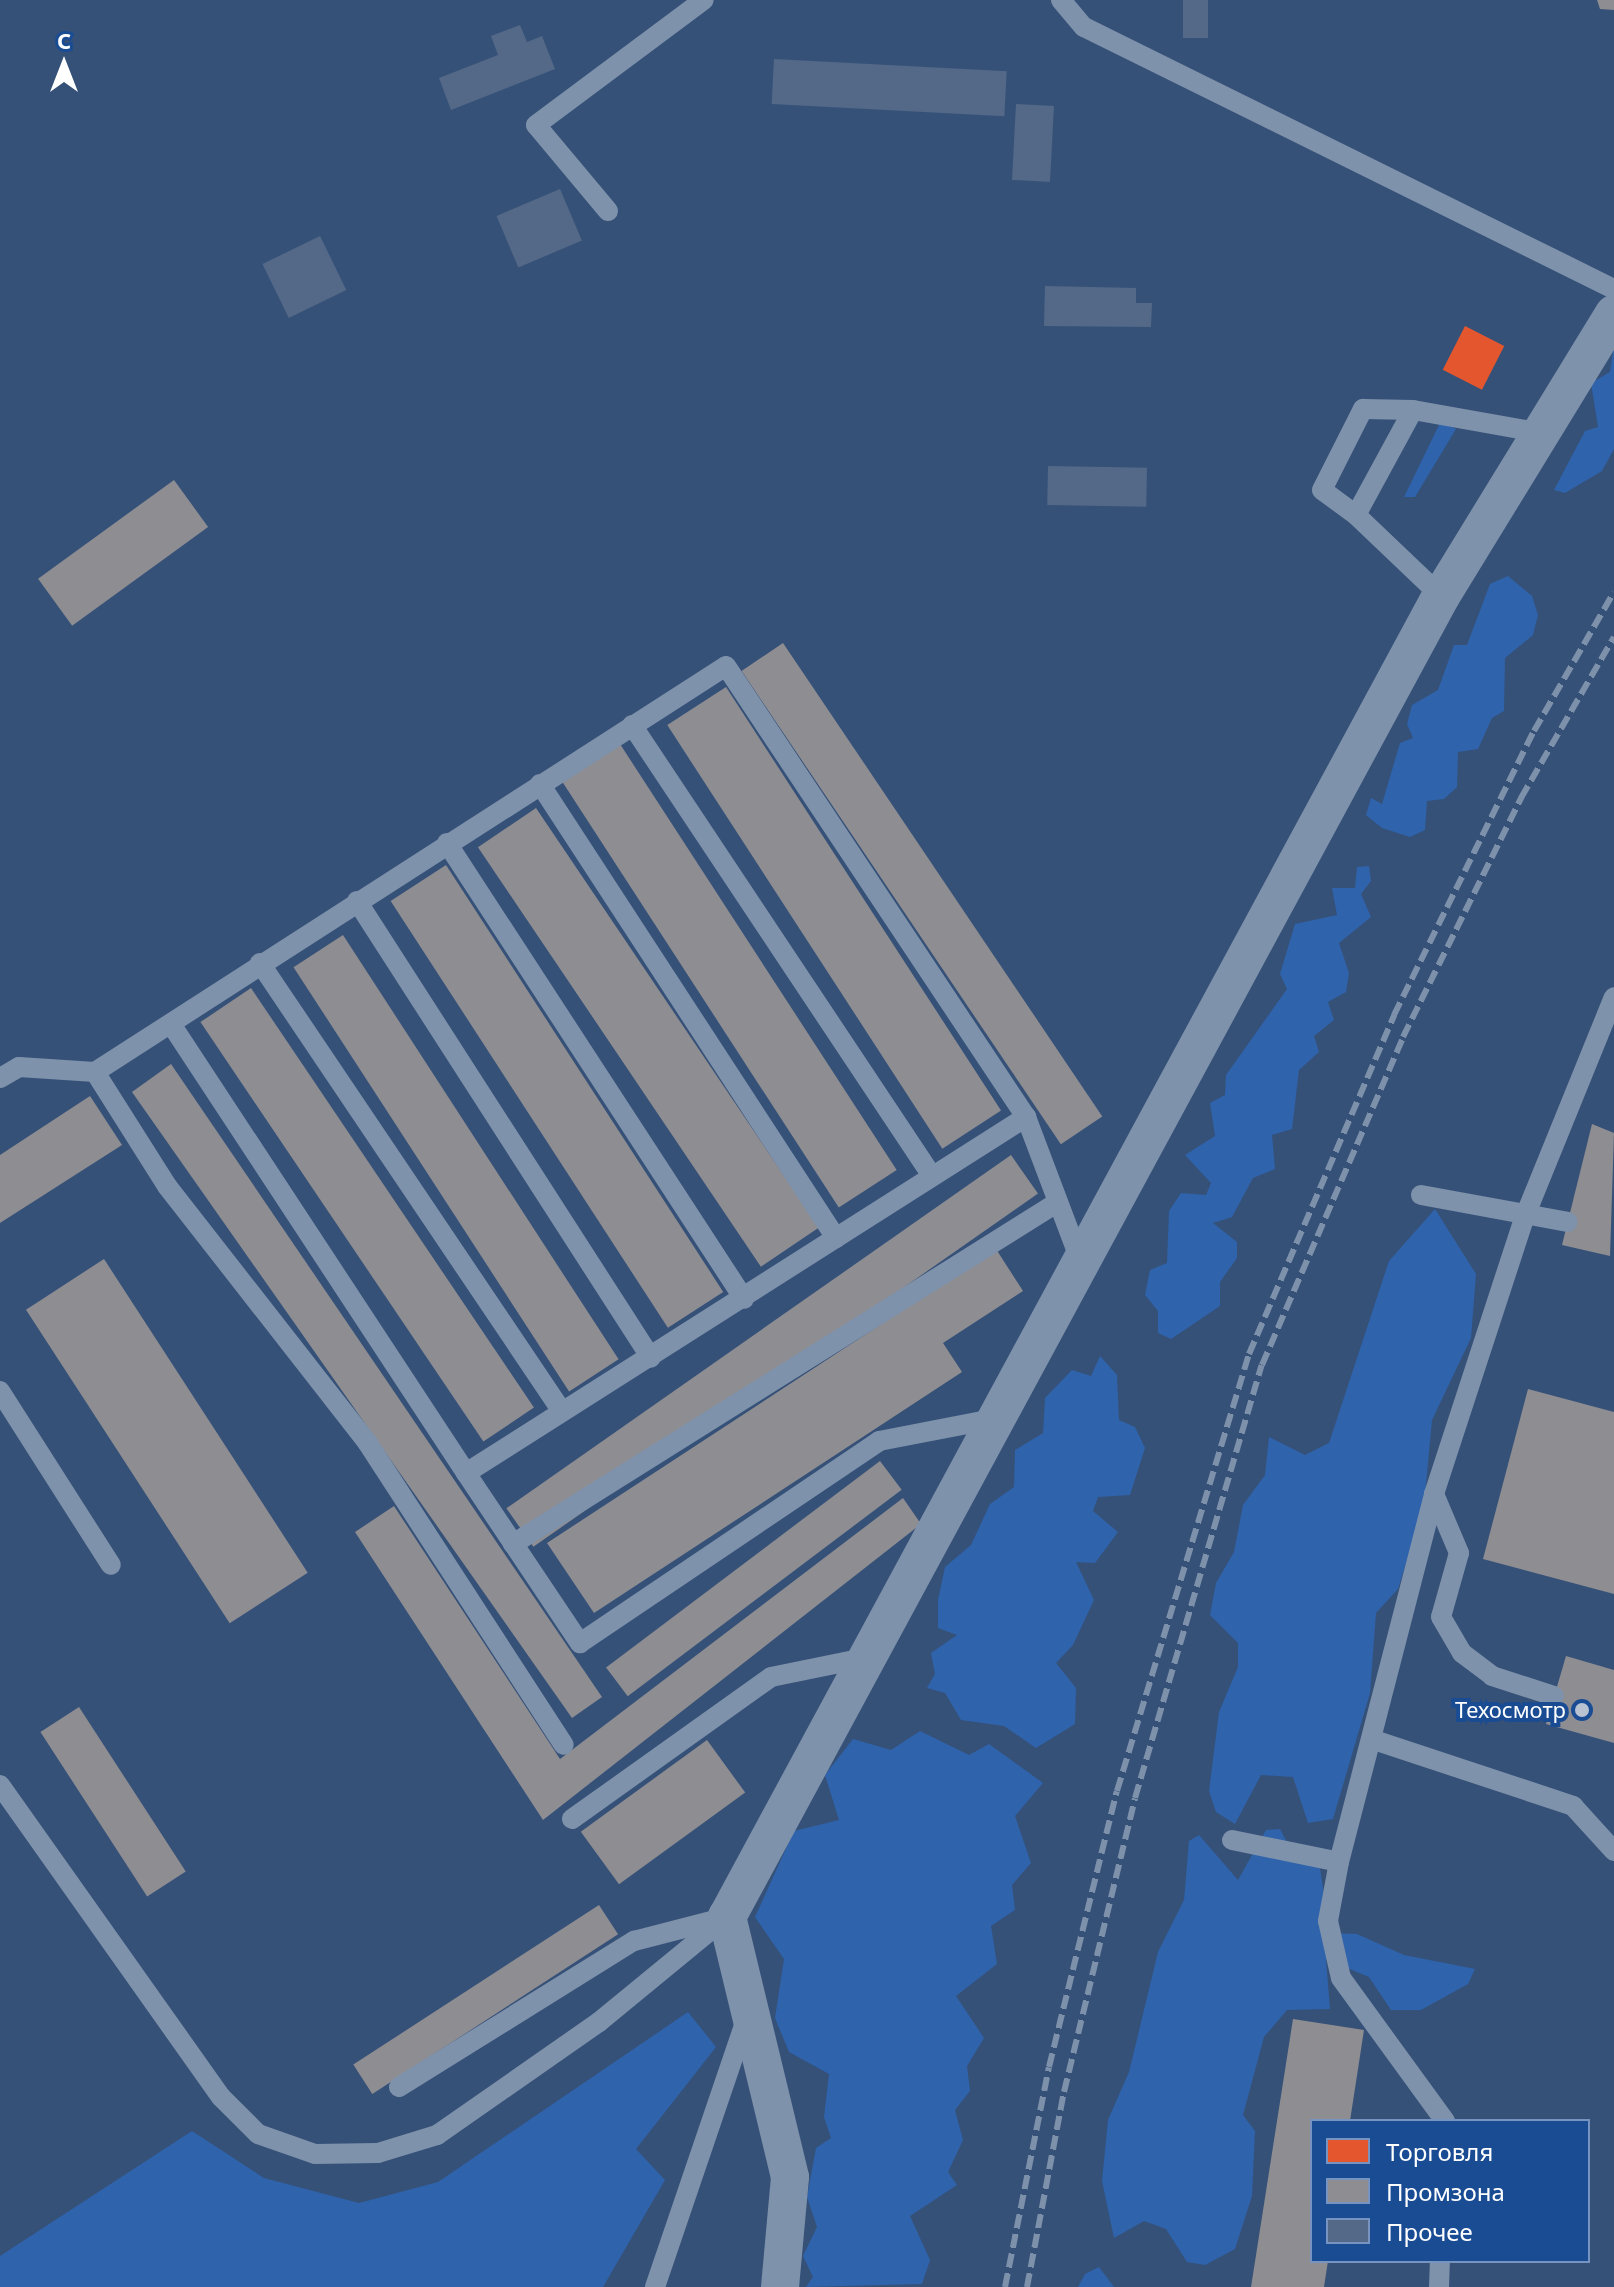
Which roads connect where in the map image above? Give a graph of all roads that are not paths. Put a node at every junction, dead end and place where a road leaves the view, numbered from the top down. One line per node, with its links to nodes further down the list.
1 (704, 0): 3 (lane)
2 (1061, 0): 4 (lane)
3 (608, 211)
4 (1614, 289)
5 (1614, 314): 7 (street)
6 (1413, 410): 7 (lane); 8 (lane); 8 (lane)
7 (1536, 432): 9 (street)
8 (1356, 515): 9 (lane)
9 (1441, 596): 26 (street)
10 (632, 725): 11 (lane); 19 (lane); 20 (lane)
11 (540, 784): 12 (lane); 25 (lane)
12 (447, 843): 13 (lane); 27 (lane)
13 (357, 901): 14 (lane); 28 (lane)
14 (260, 963): 16 (lane); 30 (lane)
15 (1614, 997): 23 (lane)
16 (171, 1024): 17 (lane); 32 (lane)
17 (95, 1072): 18 (lane); 39 (lane)
18 (0, 1078)
19 (1026, 1117): 20 (lane); 22 (lane)
20 (932, 1176): 25 (lane)
21 (1421, 1195): 23 (lane)
22 (1058, 1202): 26 (lane); 34 (lane)
23 (1525, 1216): 24 (lane); 33 (lane)
24 (1568, 1222)
25 (836, 1238): 27 (lane)
26 (1084, 1268): 31 (street)
27 (744, 1299): 28 (lane)
28 (651, 1358): 30 (lane)
29 (0, 1391): 35 (lane)
30 (561, 1410): 32 (lane)
31 (999, 1418): 34 (lane); 36 (street)
32 (466, 1473): 34 (lane)
33 (1434, 1494): 37 (lane); 38 (lane)
34 (513, 1544)
35 (111, 1565)
36 (864, 1658): 41 (lane); 45 (street)
37 (1554, 1696)
38 (1374, 1740): 43 (lane); 44 (lane)
39 (564, 1745)
40 (0, 1785): 45 (lane)
41 (572, 1819)
42 (1232, 1840): 44 (lane)
43 (1614, 1851)
44 (1339, 1862): 48 (lane)
45 (727, 1917): 46 (street); 47 (lane)
46 (750, 2009): 50 (lane); 51 (street)
47 (399, 2087)
48 (1444, 2119)
49 (1440, 2263): 52 (lane)
50 (655, 2287)
51 (780, 2287)
52 (1439, 2287)

